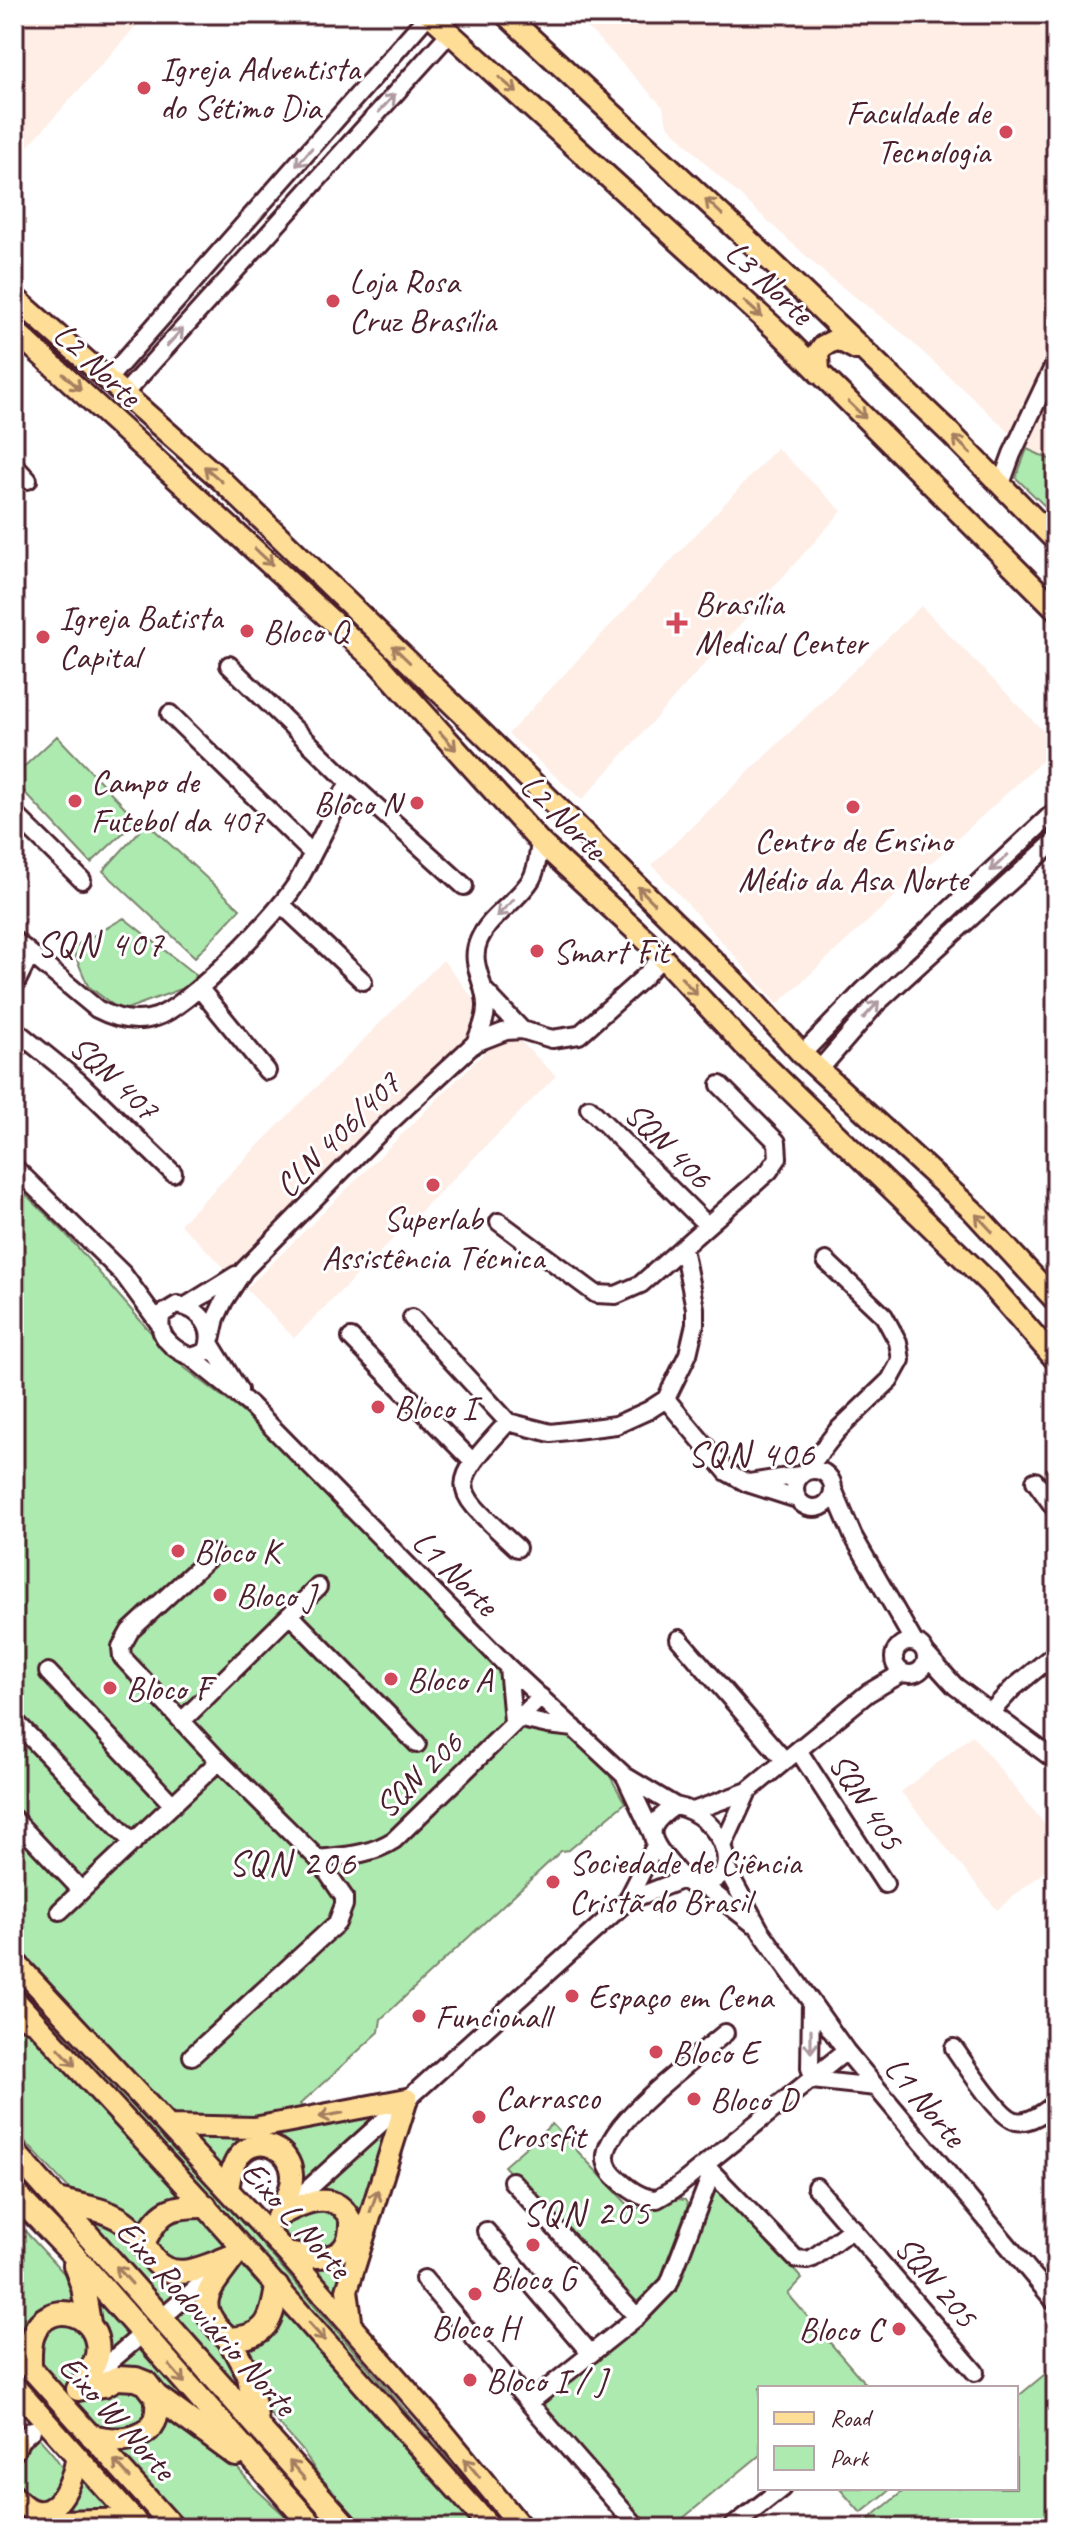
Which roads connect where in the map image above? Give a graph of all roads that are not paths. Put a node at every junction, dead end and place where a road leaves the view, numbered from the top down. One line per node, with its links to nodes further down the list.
1 (429, 14): 3 (main road, L3 Norte); 11 (street, one-way to 11)
2 (505, 14): 5 (main road, L3 Norte, one-way to 2)
3 (449, 34): 7 (main road, L3 Norte, one-way to 7); 12 (street, one-way to 3)
4 (14, 297): 11 (main road, L2 Norte)
5 (814, 303): 7 (main road); 8 (main road, L3 Norte)
6 (14, 330): 22 (main road, L2 Norte, one-way to 22)
7 (782, 335): 10 (main road, L3 Norte)
8 (872, 361): 10 (main road); 15 (main road, L3 Norte, one-way to 8)
9 (1056, 361): 15 (street)
10 (819, 373): 17 (main road, L3 Norte, one-way to 17)
11 (106, 381): 12 (main road, L2 Norte)
12 (123, 395): 20 (main road, L2 Norte, one-way to 12)
13 (14, 465): 14 (street)
14 (28, 480)
15 (1001, 484): 16 (main road, L3 Norte)
16 (1056, 541)
17 (1056, 609)
18 (229, 665): 21 (street)
19 (170, 714): 27 (street)
20 (529, 779): 22 (main road); 38 (main road, L2 Norte, one-way to 20)
21 (349, 782): 27 (street, SQN 407); 29 (street)
22 (506, 805): 26 (main road, L2 Norte)
23 (1056, 810): 43 (street, one-way to 43)
24 (14, 813): 28 (street)
25 (1056, 840): 44 (street, one-way to 25)
26 (540, 842): 33 (main road, L2 Norte); 37 (street, one-way to 37)
27 (312, 853): 30 (street, SQN 407)
28 (82, 880)
29 (464, 886)
30 (281, 904): 34 (street); 36 (street, SQN 407)
31 (14, 940): 32 (street, SQN 407)
32 (30, 955): 35 (street); 36 (street, SQN 407)
33 (662, 957): 39 (main road, L2 Norte, one-way to 39); 41 (street)
34 (363, 981)
35 (14, 987)
36 (200, 989): 45 (street)
37 (484, 990): 41 (street); 42 (street)
38 (743, 990): 39 (main road); 43 (main road, L2 Norte)
39 (718, 1019): 57 (main road, L2 Norte)
40 (14, 1029): 49 (street, SQN 407)
41 (522, 1030): 42 (street)
42 (475, 1043): 55 (street, CLN 406/407)
43 (802, 1054): 44 (main road, L2 Norte)
44 (820, 1069): 53 (main road, L2 Norte, one-way to 44)
45 (267, 1071)
46 (720, 1085): 51 (street, SQN 406)
47 (589, 1108): 51 (street, SQN 406)
48 (14, 1167): 56 (street)
49 (173, 1173)
50 (499, 1222): 52 (street, SQN 406)
51 (707, 1225): 52 (street, SQN 406)
52 (683, 1248): 67 (street)
53 (1015, 1257): 57 (main road); 58 (main road, L2 Norte)
54 (826, 1261): 70 (street)
55 (244, 1270): 59 (street, CLN 406/407); 64 (street, CLN 406/407)
56 (123, 1274): 59 (street); 62 (street)
57 (989, 1283): 60 (main road, L2 Norte)
58 (1051, 1295): 60 (main road)
59 (178, 1307): 62 (street); 64 (street)
60 (1017, 1315): 66 (main road, L2 Norte)
61 (412, 1318): 69 (street)
62 (159, 1323): 65 (street)
63 (351, 1338): 71 (street)
64 (211, 1340): 65 (street); 68 (street, L1 Norte)
65 (191, 1357): 68 (street, L1 Norte)
66 (1056, 1360)
67 (666, 1399): 69 (street); 75 (street)
68 (249, 1404): 88 (street, L1 Norte)
69 (508, 1422): 71 (street)
70 (837, 1431): 72 (street); 74 (street)
71 (472, 1461): 80 (street)
72 (803, 1473): 74 (street); 75 (street); 76 (street)
73 (1035, 1481): 78 (street)
74 (830, 1482): 77 (street); 79 (street)
75 (747, 1483): 76 (street)
76 (797, 1499): 77 (street)
77 (819, 1508): 79 (street)
78 (1056, 1510)
79 (853, 1536): 85 (street)
80 (517, 1548)
81 (213, 1554): 96 (street)
82 (318, 1587): 83 (street)
83 (290, 1615): 96 (street); 98 (street, SQN 206)
84 (679, 1639): 99 (street)
85 (907, 1643): 87 (street); 89 (street)
86 (1056, 1653): 93 (street)
87 (926, 1654): 89 (street); 91 (street)
88 (508, 1667): 92 (street, L1 Norte); 95 (street)
89 (903, 1669): 91 (street); 99 (street)
90 (48, 1672): 104 (street)
91 (955, 1686): 93 (street)
92 (541, 1697): 95 (street, SQN 206); 97 (street, L1 Norte)
93 (991, 1712): 101 (street)
94 (14, 1720): 109 (street)
95 (515, 1720): 97 (street); 111 (street, SQN 206)
96 (182, 1721): 100 (street)
97 (574, 1728): 102 (street, L1 Norte)
98 (417, 1744)
99 (791, 1756): 103 (street); 114 (street, SQN 405)
100 (219, 1761): 104 (street); 111 (street)
101 (1056, 1761)
102 (625, 1776): 105 (street, L1 Norte); 108 (street, L1 Norte)
103 (748, 1791): 106 (street); 110 (street)
104 (173, 1805): 109 (street)
105 (675, 1806): 106 (street); 108 (street)
106 (693, 1811): 110 (street)
107 (14, 1819): 116 (street)
108 (654, 1839): 113 (street); 117 (street)
109 (133, 1843): 116 (street)
110 (723, 1846): 112 (street)
111 (318, 1859): 127 (street)
112 (725, 1866): 115 (street); 119 (street, L1 Norte)
113 (683, 1879): 115 (street); 117 (street)
114 (885, 1884)
115 (703, 1885): 119 (street, L1 Norte)
116 (81, 1890): 118 (street)
117 (627, 1901): 130 (street)
118 (60, 1911)
119 (760, 1930): 122 (street, L1 Norte)
120 (14, 1961): 132 (main road, Eixo L Norte)
121 (14, 1999): 123 (main road, Eixo L Norte)
122 (811, 2003): 126 (street, L1 Norte); 128 (street, one-way to 128)
123 (23, 2015): 140 (main road, Eixo L Norte, one-way to 140)
124 (725, 2033): 134 (street)
125 (954, 2048): 131 (street)
126 (846, 2051): 128 (street); 129 (street, L1 Norte)
127 (192, 2056)
128 (813, 2079): 129 (street); 134 (street)
129 (876, 2087): 150 (street, L1 Norte)
130 (407, 2099): 132 (main road, one-way to 132); 141 (street); 154 (main road, one-way to 130)
131 (1054, 2109)
132 (169, 2126): 137 (main road, Eixo L Norte)
133 (14, 2152): 139 (highway, Eixo Rodoviário Norte)
134 (708, 2168): 142 (street, SQN 205); 152 (street)
135 (512, 2181): 152 (street)
136 (816, 2187): 142 (street, SQN 205)
137 (228, 2190): 141 (main road); 146 (main road, Eixo L Norte)
138 (14, 2193): 145 (highway, Eixo Rodoviário Norte)
139 (58, 2200): 144 (highway); 165 (highway, Eixo Rodoviário Norte, one-way to 139)
140 (205, 2206): 144 (highway); 149 (main road, Eixo L Norte)
141 (275, 2219): 146 (main road)
142 (853, 2228): 160 (street, SQN 205)
143 (486, 2231): 158 (street)
144 (143, 2243): 147 (highway)
145 (71, 2252): 153 (highway); 168 (highway, Eixo Rodoviário Norte, one-way to 168)
146 (287, 2253): 154 (main road, Eixo L Norte)
147 (236, 2255): 151 (street); 155 (highway)
148 (424, 2279): 164 (street)
149 (277, 2287): 155 (highway); 176 (main road, Eixo L Norte, one-way to 176)
150 (1056, 2303)
151 (171, 2310)
152 (637, 2317): 158 (street)
153 (89, 2323): 159 (highway); 162 (highway)
154 (352, 2330): 177 (main road, Eixo L Norte, one-way to 154)
155 (229, 2339): 165 (highway)
156 (133, 2342): 162 (street)
157 (14, 2350): 159 (main road, Eixo W Norte)
158 (591, 2354): 164 (street)
159 (30, 2367): 166 (main road, Eixo W Norte)
160 (975, 2372)
161 (16, 2391): 167 (main road, Eixo W Norte)
162 (73, 2393): 163 (highway)
163 (156, 2396): 166 (highway); 168 (highway)
164 (529, 2403): 178 (street)
165 (257, 2423): 175 (highway, Eixo Rodoviário Norte, one-way to 165)
166 (92, 2436): 173 (main road, Eixo W Norte, one-way to 166)
167 (77, 2456): 170 (main road); 171 (main road, Eixo W Norte)
168 (271, 2481): 174 (highway, Eixo Rodoviário Norte)
169 (779, 2490): 179 (street)
170 (14, 2496)
171 (137, 2524): 172 (main road)
172 (29, 2528)
173 (174, 2528)
174 (314, 2528)
175 (348, 2528)
176 (491, 2528)
177 (522, 2528)
178 (638, 2528)
179 (731, 2528)

